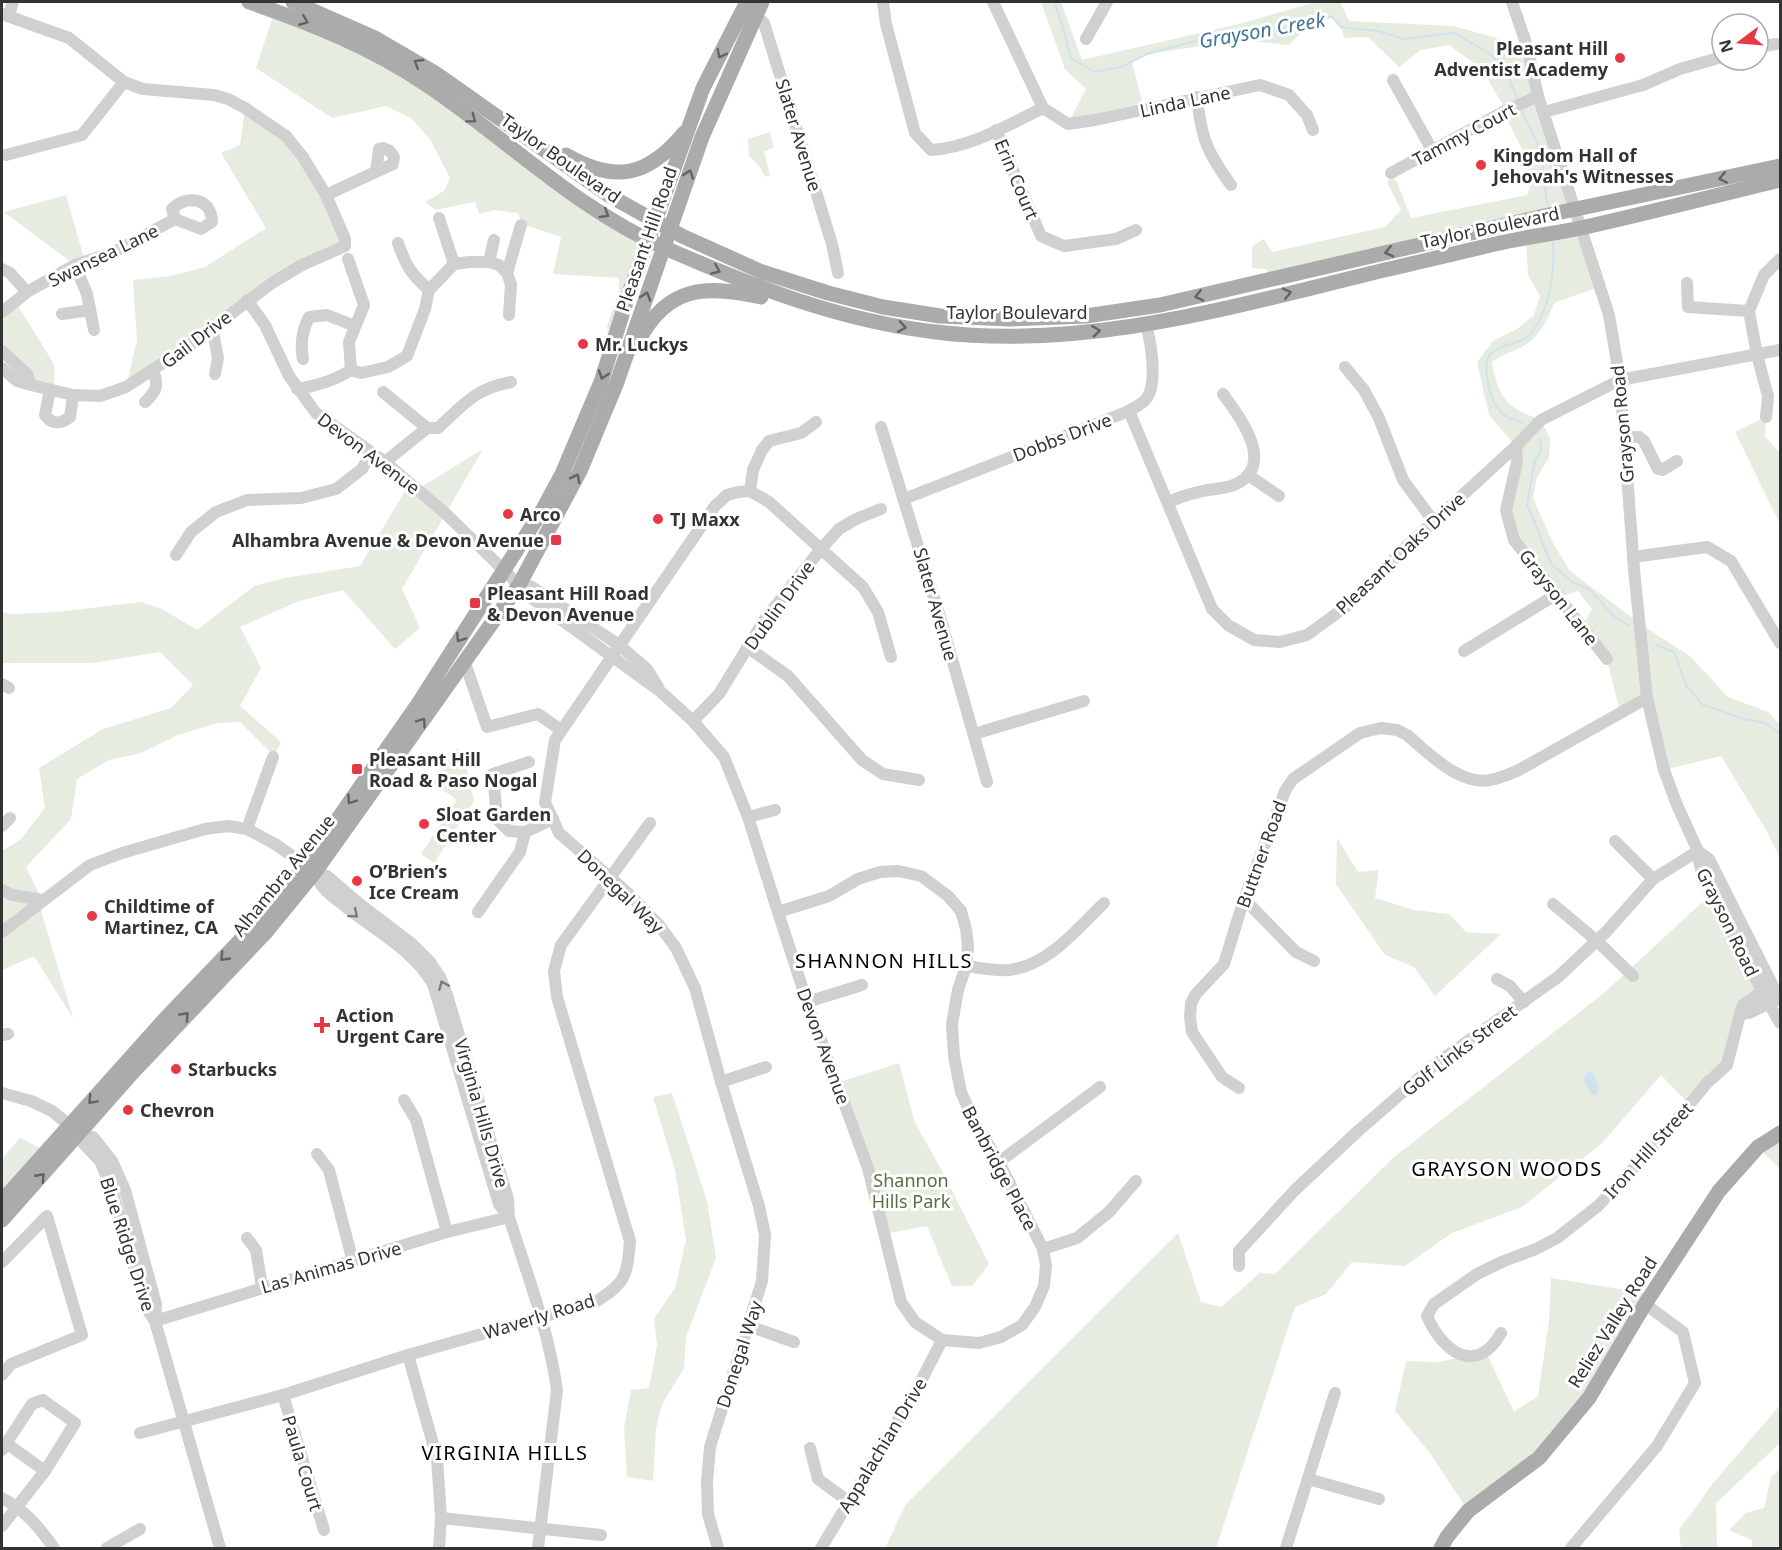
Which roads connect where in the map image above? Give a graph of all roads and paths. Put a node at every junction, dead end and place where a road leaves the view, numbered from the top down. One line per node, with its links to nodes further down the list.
1 (13, 2): 9 (street)
2 (249, 2): 42 (main road, Taylor Boulevard, one-way to 42)
3 (293, 2): 23 (main road, Taylor Boulevard, one-way to 3)
4 (884, 2): 21 (street)
5 (993, 2): 18 (street)
6 (1107, 2): 10 (street)
7 (1512, 2): 17 (street, Grayson Road)
8 (752, 8): 20 (main road, Pleasant Hill Road, one-way to 20); 38 (main road, Pleasant Hill Road, one-way to 8); 50 (street, Slater Avenue)
9 (5, 15): 15 (street)
10 (1086, 39)
11 (1776, 44): 12 (street)
12 (1770, 45)
13 (1710, 60): 19 (street)
14 (1394, 80): 24 (street)
15 (124, 82): 25 (street); 31 (street)
16 (1197, 98): 18 (street, Linda Lane); 22 (street, Linda Lane); 30 (street)
17 (1534, 98): 19 (street, Grayson Road); 24 (street, Tammy Court)
18 (1042, 108): 21 (street)
19 (1544, 112): 32 (street, Grayson Road)
20 (692, 124): 23 (main road); 35 (main road, Pleasant Hill Road)
21 (996, 130): 39 (street, Erin Court)
22 (1312, 130)
23 (518, 132): 35 (main road, Taylor Boulevard)
24 (1432, 150): 28 (street, Tammy Court)
25 (6, 155)
26 (1780, 166): 32 (main road, Taylor Boulevard, one-way to 32)
27 (376, 172): 31 (street)
28 (1391, 173)
29 (1780, 180): 37 (main road, Taylor Boulevard)
30 (1231, 185)
31 (326, 195): 54 (street, Gail Drive)
32 (1575, 209): 37 (street, Grayson Road); 38 (main road, Taylor Boulevard, one-way to 38)
33 (438, 218): 46 (street)
34 (175, 219): 47 (street, Swansea Lane)
35 (654, 222): 38 (main road, Taylor Boulevard); 42 (main road, Pleasant Hill Road)
36 (521, 225): 49 (street)
37 (1580, 228): 61 (main road, Taylor Boulevard, one-way to 37); 74 (street, Grayson Road)
38 (669, 229): 42 (main road, Pleasant Hill Road)
39 (1136, 230)
40 (494, 240): 45 (street)
41 (398, 243): 52 (street)
42 (656, 243): 55 (main road, Taylor Boulevard, one-way to 55); 76 (main road, Pleasant Hill Road, one-way to 42); 105 (main road, Pleasant Hill Road, one-way to 105)
43 (1780, 259): 57 (street)
44 (348, 260): 62 (street)
45 (489, 262): 46 (street); 49 (street)
46 (454, 264): 52 (street)
47 (75, 265): 53 (street, Swansea Lane); 56 (street)
48 (2, 269): 53 (street)
49 (507, 273): 60 (street)
50 (838, 273)
51 (1687, 283): 57 (street)
52 (429, 290): 71 (street)
53 (27, 292): 58 (street, Swansea Lane)
54 (247, 300): 63 (street, Gail Drive); 78 (street, Devon Avenue)
55 (824, 309): 61 (main road, Taylor Boulevard, one-way to 61); 76 (main road)
56 (90, 310): 59 (street); 64 (street)
57 (1749, 311): 67 (street)
58 (2, 312)
59 (62, 314)
60 (509, 315)
61 (1146, 325): 84 (street, Dobbs Drive)
62 (355, 326): 68 (street); 71 (street)
63 (212, 327): 72 (street, Gail Drive); 73 (street)
64 (94, 330)
65 (1780, 350): 67 (street)
66 (2, 351): 77 (street)
67 (1757, 355): 74 (street); 85 (street)
68 (303, 359)
69 (1345, 367): 100 (street)
70 (2, 368): 77 (street, Gail Drive)
71 (351, 370): 78 (street)
72 (153, 371): 82 (street, Gail Drive); 83 (street)
73 (215, 374)
74 (1620, 380): 89 (street, Grayson Road); 90 (street)
75 (511, 382): 88 (street)
76 (617, 382): 103 (main road, Pleasant Hill Road, one-way to 76)
77 (31, 385): 79 (street, Gail Drive)
78 (297, 389): 91 (street, Devon Avenue)
79 (50, 390): 82 (street, Gail Drive); 82 (street)
80 (383, 392): 88 (street)
81 (1223, 394): 94 (street)
82 (73, 395)
83 (145, 402)
84 (1129, 411): 97 (street, Dobbs Drive); 98 (street, Pleasant Oaks Drive)
85 (1766, 417)
86 (816, 422): 95 (street)
87 (881, 427): 97 (street, Slater Avenue)
88 (427, 428): 93 (street)
89 (1624, 437): 92 (street); 104 (street, Grayson Road)
90 (1516, 446): 100 (street, Pleasant Oaks Drive); 107 (street, Grayson Lane)
91 (371, 453): 93 (street, Devon Avenue); 102 (street)
92 (1677, 461)
93 (386, 462): 105 (street, Devon Avenue)
94 (1248, 475): 96 (street); 98 (street)
95 (750, 491): 101 (street); 111 (street, Donegal Way)
96 (1279, 496)
97 (904, 499): 123 (street, Slater Avenue)
98 (1168, 502): 100 (street, Pleasant Oaks Drive)
99 (881, 509): 101 (street, Dublin Drive)
100 (1434, 522)
101 (820, 549): 112 (street, Dublin Drive); 115 (street)
102 (176, 555)
103 (536, 556): 106 (main road, Pleasant Hill Road); 108 (street, Devon Avenue)
104 (1633, 557): 110 (street); 119 (street, Grayson Road)
105 (504, 571): 106 (street, Devon Avenue); 136 (main road, Alhambra Avenue, one-way to 136)
106 (519, 585): 108 (street, Devon Avenue); 109 (main road, Alhambra Avenue)
107 (1557, 594): 113 (street); 116 (street, Grayson Lane)
108 (547, 603): 109 (street); 111 (street, Devon Avenue); 114 (street, Devon Avenue)
109 (501, 612): 117 (main road, Alhambra Avenue)
110 (1780, 643)
111 (619, 645): 114 (street, Donegal Way); 118 (street, Devon Avenue)
112 (747, 647): 121 (street, Dublin Drive); 126 (street)
113 (1464, 651)
114 (610, 657): 118 (street, Devon Avenue); 122 (street, Donegal Way)
115 (891, 657)
116 (1607, 659)
117 (465, 663): 122 (street); 136 (main road, Alhambra Avenue, one-way to 117)
118 (661, 692): 121 (street, Devon Avenue)
119 (1647, 698): 135 (street, Grayson Road); 140 (street, Buttner Road)
120 (1084, 701): 123 (street)
121 (693, 721): 129 (street, Devon Avenue)
122 (561, 730): 130 (street, Donegal Way)
123 (974, 734): 127 (street, Slater Avenue)
124 (273, 757): 132 (street)
125 (529, 762): 133 (street)
126 (919, 780)
127 (987, 782)
128 (775, 810): 129 (street)
129 (748, 817): 145 (street, Devon Avenue)
130 (553, 819): 133 (street); 137 (street, Donegal Way)
131 (650, 823): 137 (street, Waverly Road)
132 (247, 830): 136 (street, Virginia Hills Drive); 141 (street)
133 (525, 832): 144 (street)
134 (1615, 841): 138 (street)
135 (1698, 851): 138 (street, Golf Links Street); 153 (street, Grayson Road)
136 (310, 869): 165 (main road, Alhambra Avenue); 171 (street, Virginia Hills Drive)
137 (610, 878): 160 (street, Donegal Way); 181 (street, Waverly Road)
138 (1653, 879): 147 (street, Golf Links Street)
139 (2, 890): 141 (street)
140 (1244, 899): 148 (street); 162 (street, Buttner Road)
141 (42, 900): 146 (street)
142 (1104, 903): 149 (street)
143 (1553, 904): 147 (street)
144 (478, 912)
145 (778, 912): 149 (street, Banbridge Place); 155 (street, Devon Avenue)
146 (2, 932)
147 (1597, 941): 150 (street); 156 (street, Golf Links Street)
148 (1314, 961)
149 (966, 966): 168 (street, Banbridge Place)
150 (1633, 976)
151 (1497, 979): 156 (street)
152 (862, 985): 155 (street)
153 (1767, 988): 154 (street, Grayson Road); 157 (street, Iron Hill Street)
154 (1776, 1001): 157 (street); 158 (street, Grayson Road)
155 (807, 1002): 185 (street, Devon Avenue)
156 (1524, 1002): 178 (street, Golf Links Street)
157 (1740, 1014): 184 (street, Iron Hill Street)
158 (1780, 1023)
159 (766, 1067): 160 (street)
160 (721, 1082): 183 (street, Donegal Way)
161 (1100, 1087): 168 (street)
162 (1239, 1088)
163 (2, 1093): 165 (street)
164 (404, 1100): 173 (street)
165 (75, 1129): 170 (main road, Alhambra Avenue); 172 (main road, Alhambra Avenue, one-way to 165); 182 (street, Blue Ridge Drive)
166 (1780, 1133): 180 (main road, Reliez Valley Road)
167 (317, 1154): 177 (street)
168 (999, 1162): 175 (street, Banbridge Place)
169 (1136, 1181): 175 (street)
170 (2, 1201)
171 (509, 1217): 173 (street, Las Animas Drive); 181 (street, Virginia Hills Drive)
172 (2, 1220)
173 (447, 1232): 177 (street, Las Animas Drive)
174 (247, 1238): 179 (street)
175 (1043, 1249): 185 (street, Banbridge Place)
176 (2, 1262): 188 (street)
177 (353, 1262): 179 (street, Las Animas Drive)
178 (1239, 1266)
179 (262, 1287): 182 (street, Las Animas Drive)
180 (1645, 1304): 215 (main road, Reliez Valley Road); 216 (street)
181 (540, 1317): 187 (street, Waverly Road); 203 (street, Virginia Hills Drive)
182 (155, 1321): 191 (street, Blue Ridge Drive)
183 (749, 1326): 186 (street); 212 (street, Donegal Way)
184 (1500, 1333)
185 (942, 1340): 199 (street, Appalachian Drive)
186 (794, 1342)
187 (408, 1355): 190 (street, Waverly Road); 201 (street)
188 (2, 1375)
189 (1335, 1393): 196 (street)
190 (283, 1395): 191 (street, Waverly Road); 205 (street, Paula Court)
191 (183, 1422): 192 (street, Waverly Road); 209 (street, Blue Ridge Drive)
192 (140, 1433)
193 (4, 1447): 195 (street); 195 (street)
194 (810, 1448): 199 (street)
195 (45, 1472): 200 (street)
196 (1308, 1479): 198 (street); 214 (street)
197 (2, 1498): 200 (street)
198 (1379, 1499)
199 (848, 1501): 213 (street, Appalachian Drive)
200 (17, 1506): 202 (street); 207 (street)
201 (441, 1518): 203 (street); 210 (street)
202 (2, 1526)
203 (541, 1527): 206 (street); 211 (street, Virginia Hills Drive)
204 (140, 1529): 208 (street)
205 (324, 1530)
206 (602, 1534)
207 (54, 1548)
208 (107, 1548)
209 (220, 1548)
210 (439, 1548)
211 (538, 1548)
212 (718, 1548)
213 (820, 1548)
214 (1286, 1548)
215 (1441, 1548)
216 (1572, 1548)

